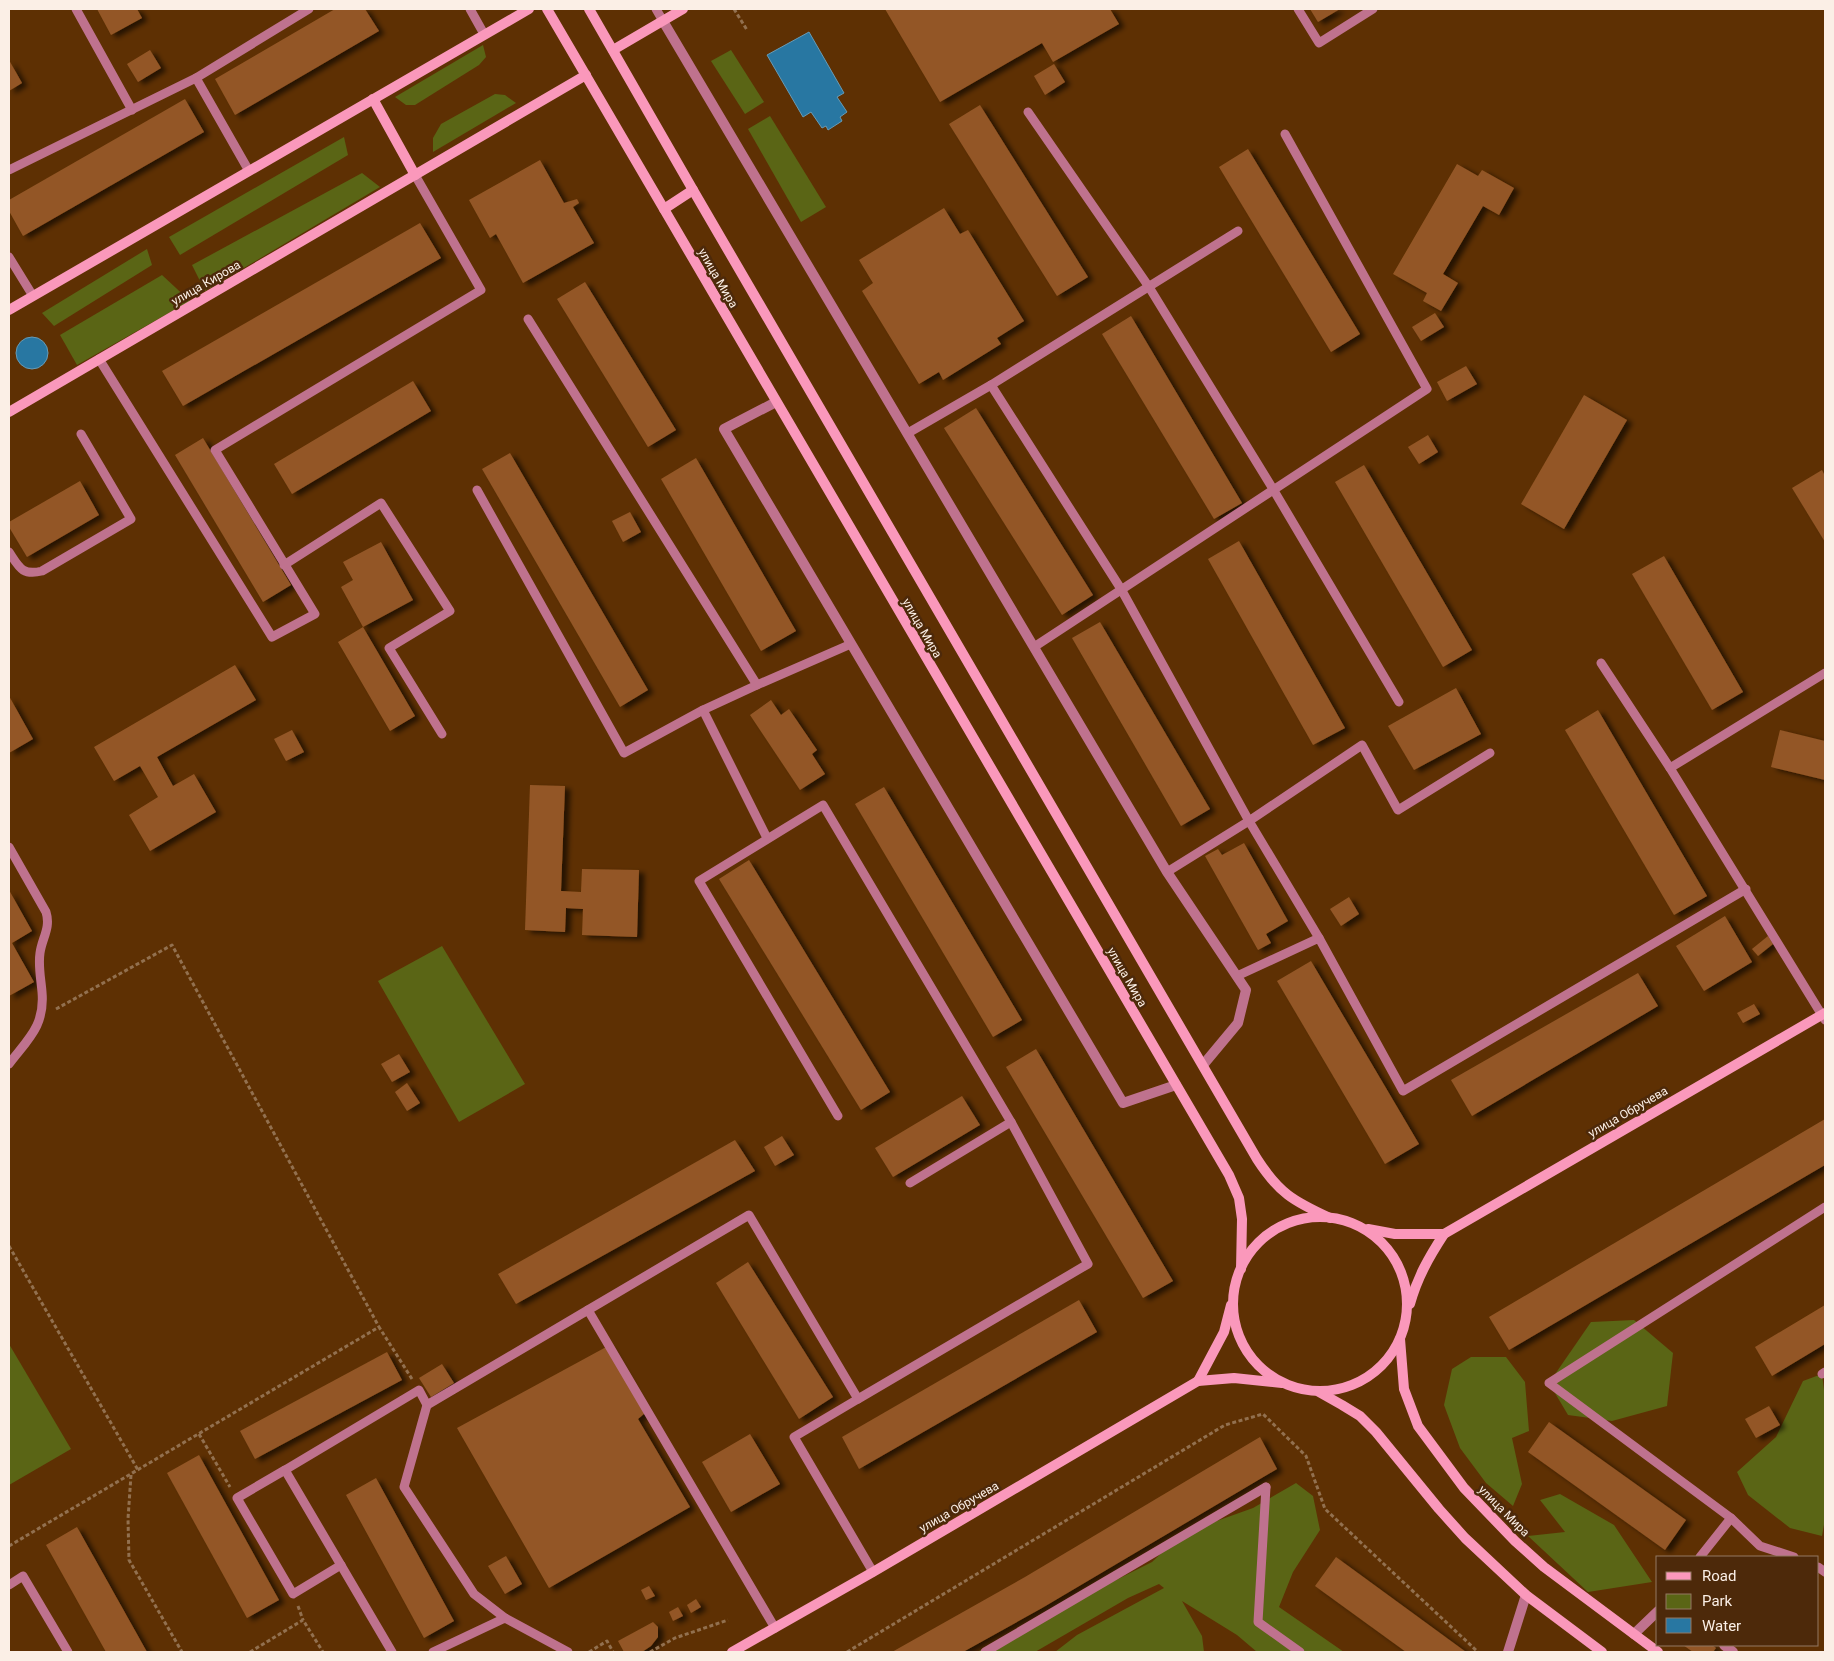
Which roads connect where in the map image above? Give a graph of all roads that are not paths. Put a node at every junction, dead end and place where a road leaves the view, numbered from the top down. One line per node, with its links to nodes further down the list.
1 (76, 9): 17 (lane)
2 (309, 9): 15 (lane)
3 (470, 9): 12 (lane)
4 (529, 9): 12 (main road)
5 (547, 9): 14 (main road, улица Мира)
6 (589, 9): 13 (main road, улица Мира)
7 (656, 9): 11 (lane)
8 (683, 9): 11 (main road)
9 (1298, 9): 10 (lane)
10 (1373, 9)
11 (663, 21): 13 (main road); 35 (street)
12 (484, 34): 16 (main road)
13 (613, 50): 23 (main road, улица Мира)
14 (586, 75): 22 (main road, улица Кирова); 24 (main road, улица Мира)
15 (196, 78): 17 (lane); 21 (lane)
16 (373, 99): 21 (main road); 22 (main road)
17 (132, 110): 20 (lane)
18 (1028, 112): 27 (lane)
19 (1285, 134): 37 (lane)
20 (9, 170)
21 (249, 171): 28 (main road)
22 (415, 175): 31 (main road, улица Кирова); 40 (lane)
23 (693, 190): 24 (main road); 61 (main road, улица Мира)
24 (664, 208): 33 (main road, улица Мира)
25 (1238, 231): 27 (lane)
26 (9, 257): 28 (lane)
27 (1150, 286): 32 (lane); 37 (lane)
28 (33, 296): 29 (main road)
29 (9, 310)
30 (528, 319): 46 (lane)
31 (99, 360): 34 (main road, улица Кирова); 40 (lane)
32 (991, 385): 35 (lane); 41 (lane)
33 (776, 402): 42 (street); 62 (main road, улица Мира)
34 (9, 412)
35 (908, 433): 43 (street)
36 (82, 434): 39 (lane)
37 (1273, 489): 41 (lane); 47 (lane)
38 (477, 490): 48 (lane)
39 (9, 552)
40 (284, 565): 49 (lane)
41 (1121, 589): 43 (lane); 52 (lane)
42 (851, 644): 46 (lane); 62 (street)
43 (1034, 647): 55 (street)
44 (1600, 663): 51 (lane)
45 (1823, 677): 51 (lane)
46 (756, 685): 48 (lane)
47 (1399, 702)
48 (703, 710): 53 (lane)
49 (442, 734)
50 (1490, 753): 52 (lane)
51 (1670, 768): 56 (lane)
52 (1249, 821): 55 (lane); 57 (lane)
53 (767, 838): 63 (lane); 64 (lane)
54 (9, 847): 60 (lane)
55 (1167, 872): 58 (street)
56 (1746, 889): 57 (lane); 59 (lane)
57 (1319, 938): 58 (lane)
58 (1237, 976): 61 (street)
59 (1824, 1016): 69 (main road, улица Обручева)
60 (9, 1064)
61 (1204, 1065): 67 (main road, улица Мира)
62 (1176, 1085): 70 (main road, улица Мира)
63 (838, 1116)
64 (1011, 1122): 65 (lane); 78 (lane)
65 (910, 1184)
66 (1825, 1207): 81 (lane)
67 (1330, 1218): 68 (main road); 70 (main road)
68 (1362, 1228): 69 (main road); 73 (main road)
69 (1444, 1234): 73 (main road, улица Обручева)
70 (1241, 1269): 71 (main road)
71 (1234, 1294): 75 (main road); 76 (main road)
72 (588, 1310): 78 (lane); 79 (lane); 90 (lane)
73 (1407, 1311): 74 (main road)
74 (1400, 1339): 77 (main road); 91 (main road, улица Мира)
75 (1198, 1381): 76 (main road, улица Обручева); 85 (main road, улица Обручева)
76 (1282, 1383): 77 (main road)
77 (1318, 1392): 87 (main road)
78 (858, 1399): 85 (lane)
79 (427, 1405): 80 (lane); 89 (lane)
80 (285, 1470): 84 (lane); 84 (lane)
81 (1731, 1518): 82 (lane); 83 (lane)
82 (1701, 1556)
83 (1791, 1556)
84 (341, 1565): 93 (lane)
85 (873, 1572): 90 (main road, улица Обручева)
86 (9, 1585): 92 (lane)
87 (1526, 1595): 99 (street); 100 (main road)
88 (1656, 1613): 91 (street)
89 (505, 1618): 94 (lane); 95 (lane)
90 (776, 1628): 96 (main road, улица Обручева)
91 (1634, 1634): 101 (main road, улица Мира)
92 (68, 1652)
93 (392, 1652)
94 (433, 1652)
95 (568, 1652)
96 (732, 1652)
97 (985, 1652): 98 (lane)
98 (1300, 1652)
99 (1508, 1652)
100 (1602, 1652)
101 (1658, 1652)

